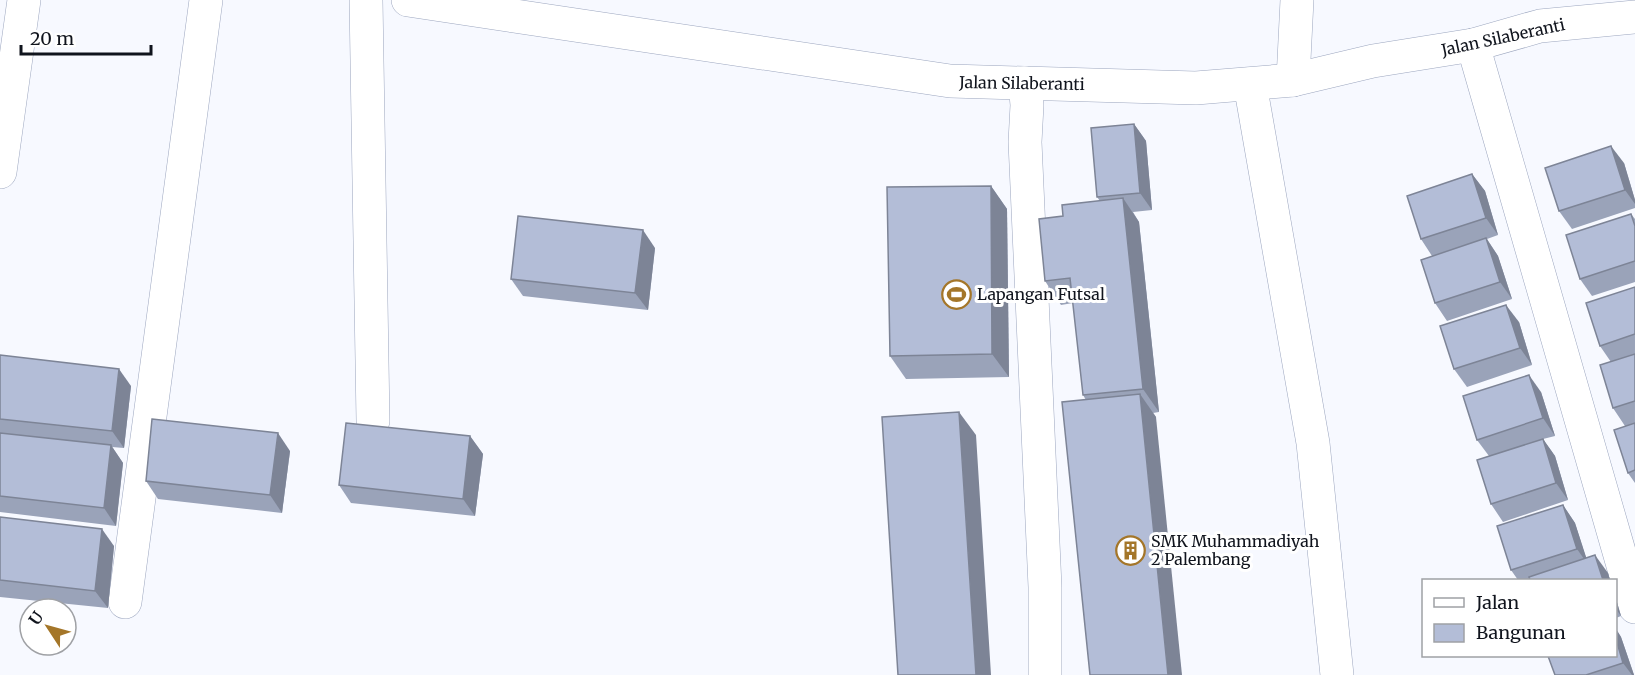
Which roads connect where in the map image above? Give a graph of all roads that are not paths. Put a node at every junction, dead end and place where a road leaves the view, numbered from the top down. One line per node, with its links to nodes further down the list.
1 (24, 0): 12 (street)
2 (207, 0): 14 (street)
3 (366, 0): 13 (street)
4 (408, 0): 10 (street, Jalan Silaberanti)
5 (1297, 0): 9 (street)
6 (1537, 13): 7 (street, Jalan Silaberanti); 8 (street, Jalan Silaberanti)
7 (1635, 17)
8 (1473, 45): 9 (street, Jalan Silaberanti); 15 (street)
9 (1293, 80): 11 (street, Jalan Silaberanti)
10 (1025, 83): 11 (street, Jalan Silaberanti); 16 (street)
11 (1250, 84): 17 (street)
12 (0, 172)
13 (373, 421)
14 (125, 602)
15 (1635, 607)
16 (1045, 675)
17 (1337, 675)

